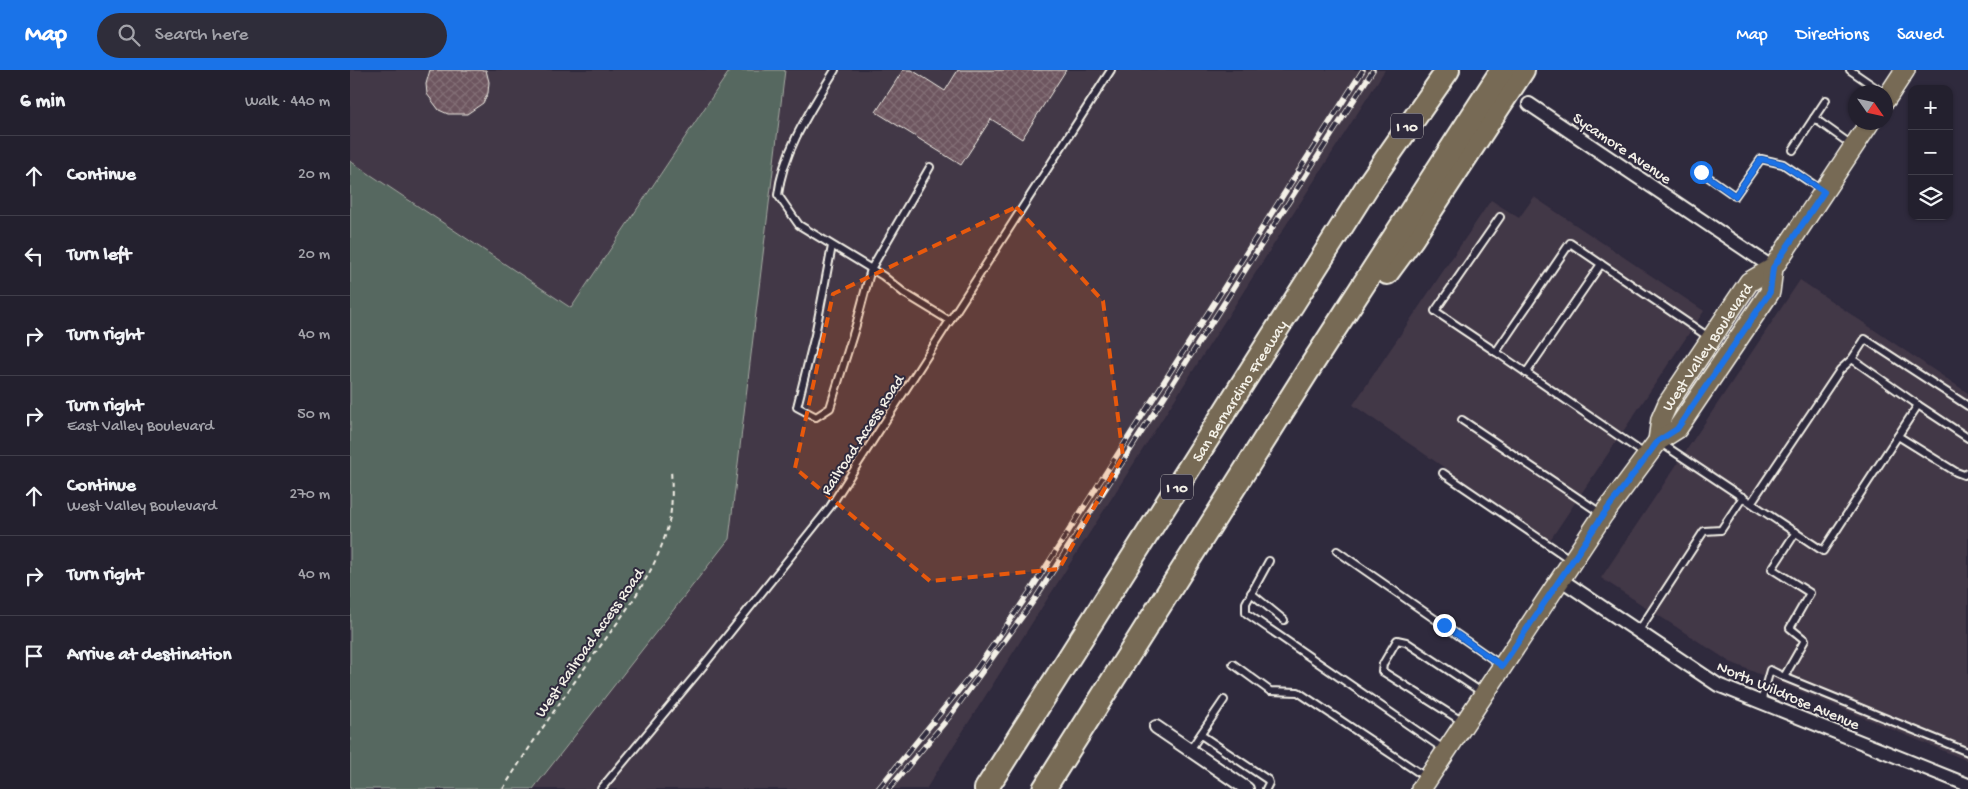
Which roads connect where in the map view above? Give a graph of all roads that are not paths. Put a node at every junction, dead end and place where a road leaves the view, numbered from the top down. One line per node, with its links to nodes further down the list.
1 (835, 70): 22 (lane)
2 (1111, 70): 26 (lane, Railroad Access Road)
3 (1434, 70): 15 (highway)
4 (1448, 70): 15 (highway, San Bernardino Freeway / I 10)
5 (1502, 70): 30 (highway)
6 (1523, 70): 30 (highway)
7 (1850, 70): 9 (lane)
8 (1905, 70): 10 (main road)
9 (1870, 85)
10 (1893, 86)
11 (1826, 100): 13 (lane)
12 (1529, 104): 24 (street, Sycamore Avenue)
13 (1814, 118): 16 (lane); 17 (lane)
14 (1865, 130): 16 (main road)
15 (1402, 134): 66 (highway, San Bernardino Freeway / I 10)
16 (1854, 146): 20 (main road)
17 (1794, 150)
18 (930, 167): 25 (lane)
19 (1701, 172): 20 (lane)
20 (1824, 192): 24 (main road)
21 (1500, 217): 28 (lane)
22 (832, 246): 25 (lane); 25 (lane)
23 (1601, 264): 27 (lane); 28 (lane); 31 (lane)
24 (1773, 268): 27 (main road, West Valley Boulevard); 37 (main road, West Valley Boulevard)
25 (871, 269): 26 (lane)
26 (950, 322): 65 (lane, Railroad Access Road)
27 (1711, 339): 37 (main road, West Valley Boulevard)
28 (1496, 352): 31 (lane)
29 (1852, 359): 32 (lane); 33 (lane); 41 (lane)
30 (1309, 369): 67 (highway)
31 (1526, 373): 37 (lane)
32 (1918, 405): 35 (lane); 36 (lane)
33 (1968, 406)
34 (1462, 420): 42 (lane)
35 (1898, 436): 39 (lane); 43 (lane)
36 (1968, 438)
37 (1653, 448): 40 (lane); 42 (main road, West Valley Boulevard)
38 (1443, 472): 46 (lane)
39 (1968, 472)
40 (1743, 497): 41 (lane); 50 (lane)
41 (1751, 503): 43 (lane)
42 (1603, 515): 46 (main road, West Valley Boulevard)
43 (1796, 532): 53 (lane)
44 (1337, 551): 52 (lane)
45 (1269, 561): 48 (lane)
46 (1572, 561): 47 (main road, West Valley Boulevard)
47 (1560, 579): 50 (street, North Wildrose Avenue); 52 (main road, West Valley Boulevard)
48 (1251, 594): 49 (lane); 61 (lane)
49 (1284, 620)
50 (1638, 632): 56 (street, North Wildrose Avenue)
51 (1233, 664): 63 (lane)
52 (1502, 666): 54 (main road, West Valley Boulevard)
53 (1784, 677): 56 (lane); 62 (lane)
54 (1484, 694): 57 (main road, West Valley Boulevard); 57 (lane)
55 (1224, 700): 59 (lane)
56 (1761, 702): 64 (street, North Wildrose Avenue)
57 (1464, 723): 61 (main road, West Valley Boulevard)
58 (1156, 727): 60 (street)
59 (1200, 735): 60 (lane); 69 (lane)
60 (1190, 750): 68 (street)
61 (1446, 750): 63 (main road, West Valley Boulevard)
62 (1968, 752)
63 (1425, 784)
64 (1968, 785)
65 (601, 789)
66 (986, 789)
67 (1044, 789)
68 (1247, 789)
69 (1266, 789)

